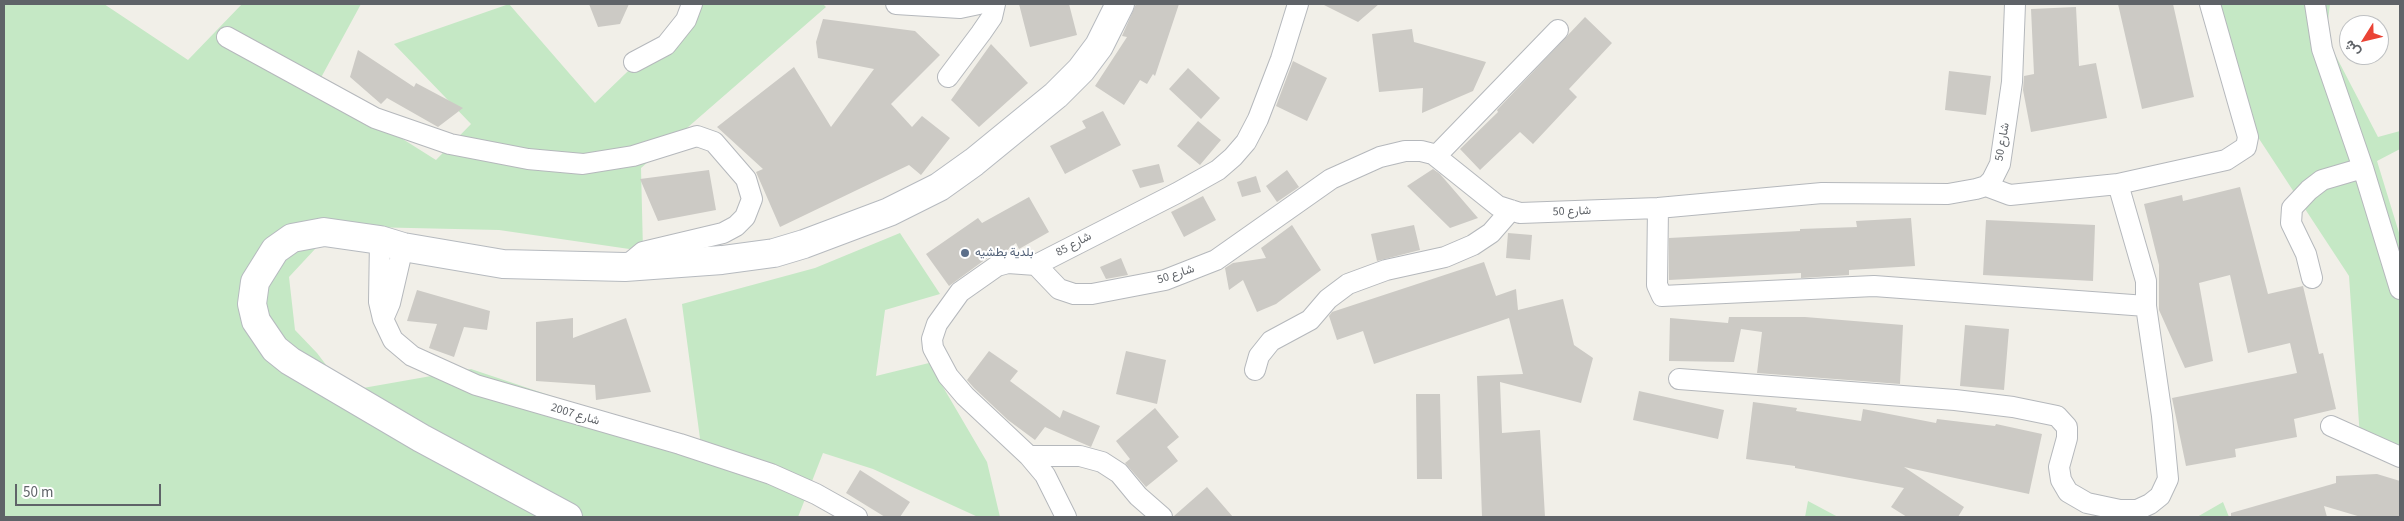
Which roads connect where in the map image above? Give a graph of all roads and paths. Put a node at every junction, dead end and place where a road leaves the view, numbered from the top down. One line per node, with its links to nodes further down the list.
1 (692, 4): 12 (street)
2 (896, 4): 3 (street)
3 (979, 4)
4 (996, 4): 13 (street)
5 (1120, 4): 22 (main road)
6 (1298, 4): 21 (street, شارع 85)
7 (2015, 4): 17 (street, شارع 50)
8 (2210, 4): 16 (street)
9 (2315, 4): 15 (street)
10 (1558, 30): 14 (street)
11 (227, 37): 22 (street)
12 (634, 62)
13 (948, 77)
14 (1436, 156): 19 (street, شارع 50); 21 (street, شارع 50)
15 (2363, 168): 23 (street); 24 (street)
16 (2118, 184): 17 (street); 25 (street)
17 (1986, 186): 18 (street, شارع 50)
18 (1658, 208): 19 (street, شارع 50); 25 (street)
19 (1511, 210): 26 (street)
20 (392, 244): 22 (main road); 31 (main road); 32 (street, شارع 2007)
21 (1036, 265): 29 (street)
22 (625, 267)
23 (2312, 278)
24 (2400, 289)
25 (2146, 306): 27 (street)
26 (1255, 370)
27 (1679, 379)
28 (2332, 426): 30 (street)
29 (1030, 456): 33 (street); 34 (street)
30 (2400, 457)
31 (568, 517)
32 (857, 517)
33 (1066, 517)
34 (1162, 517)

